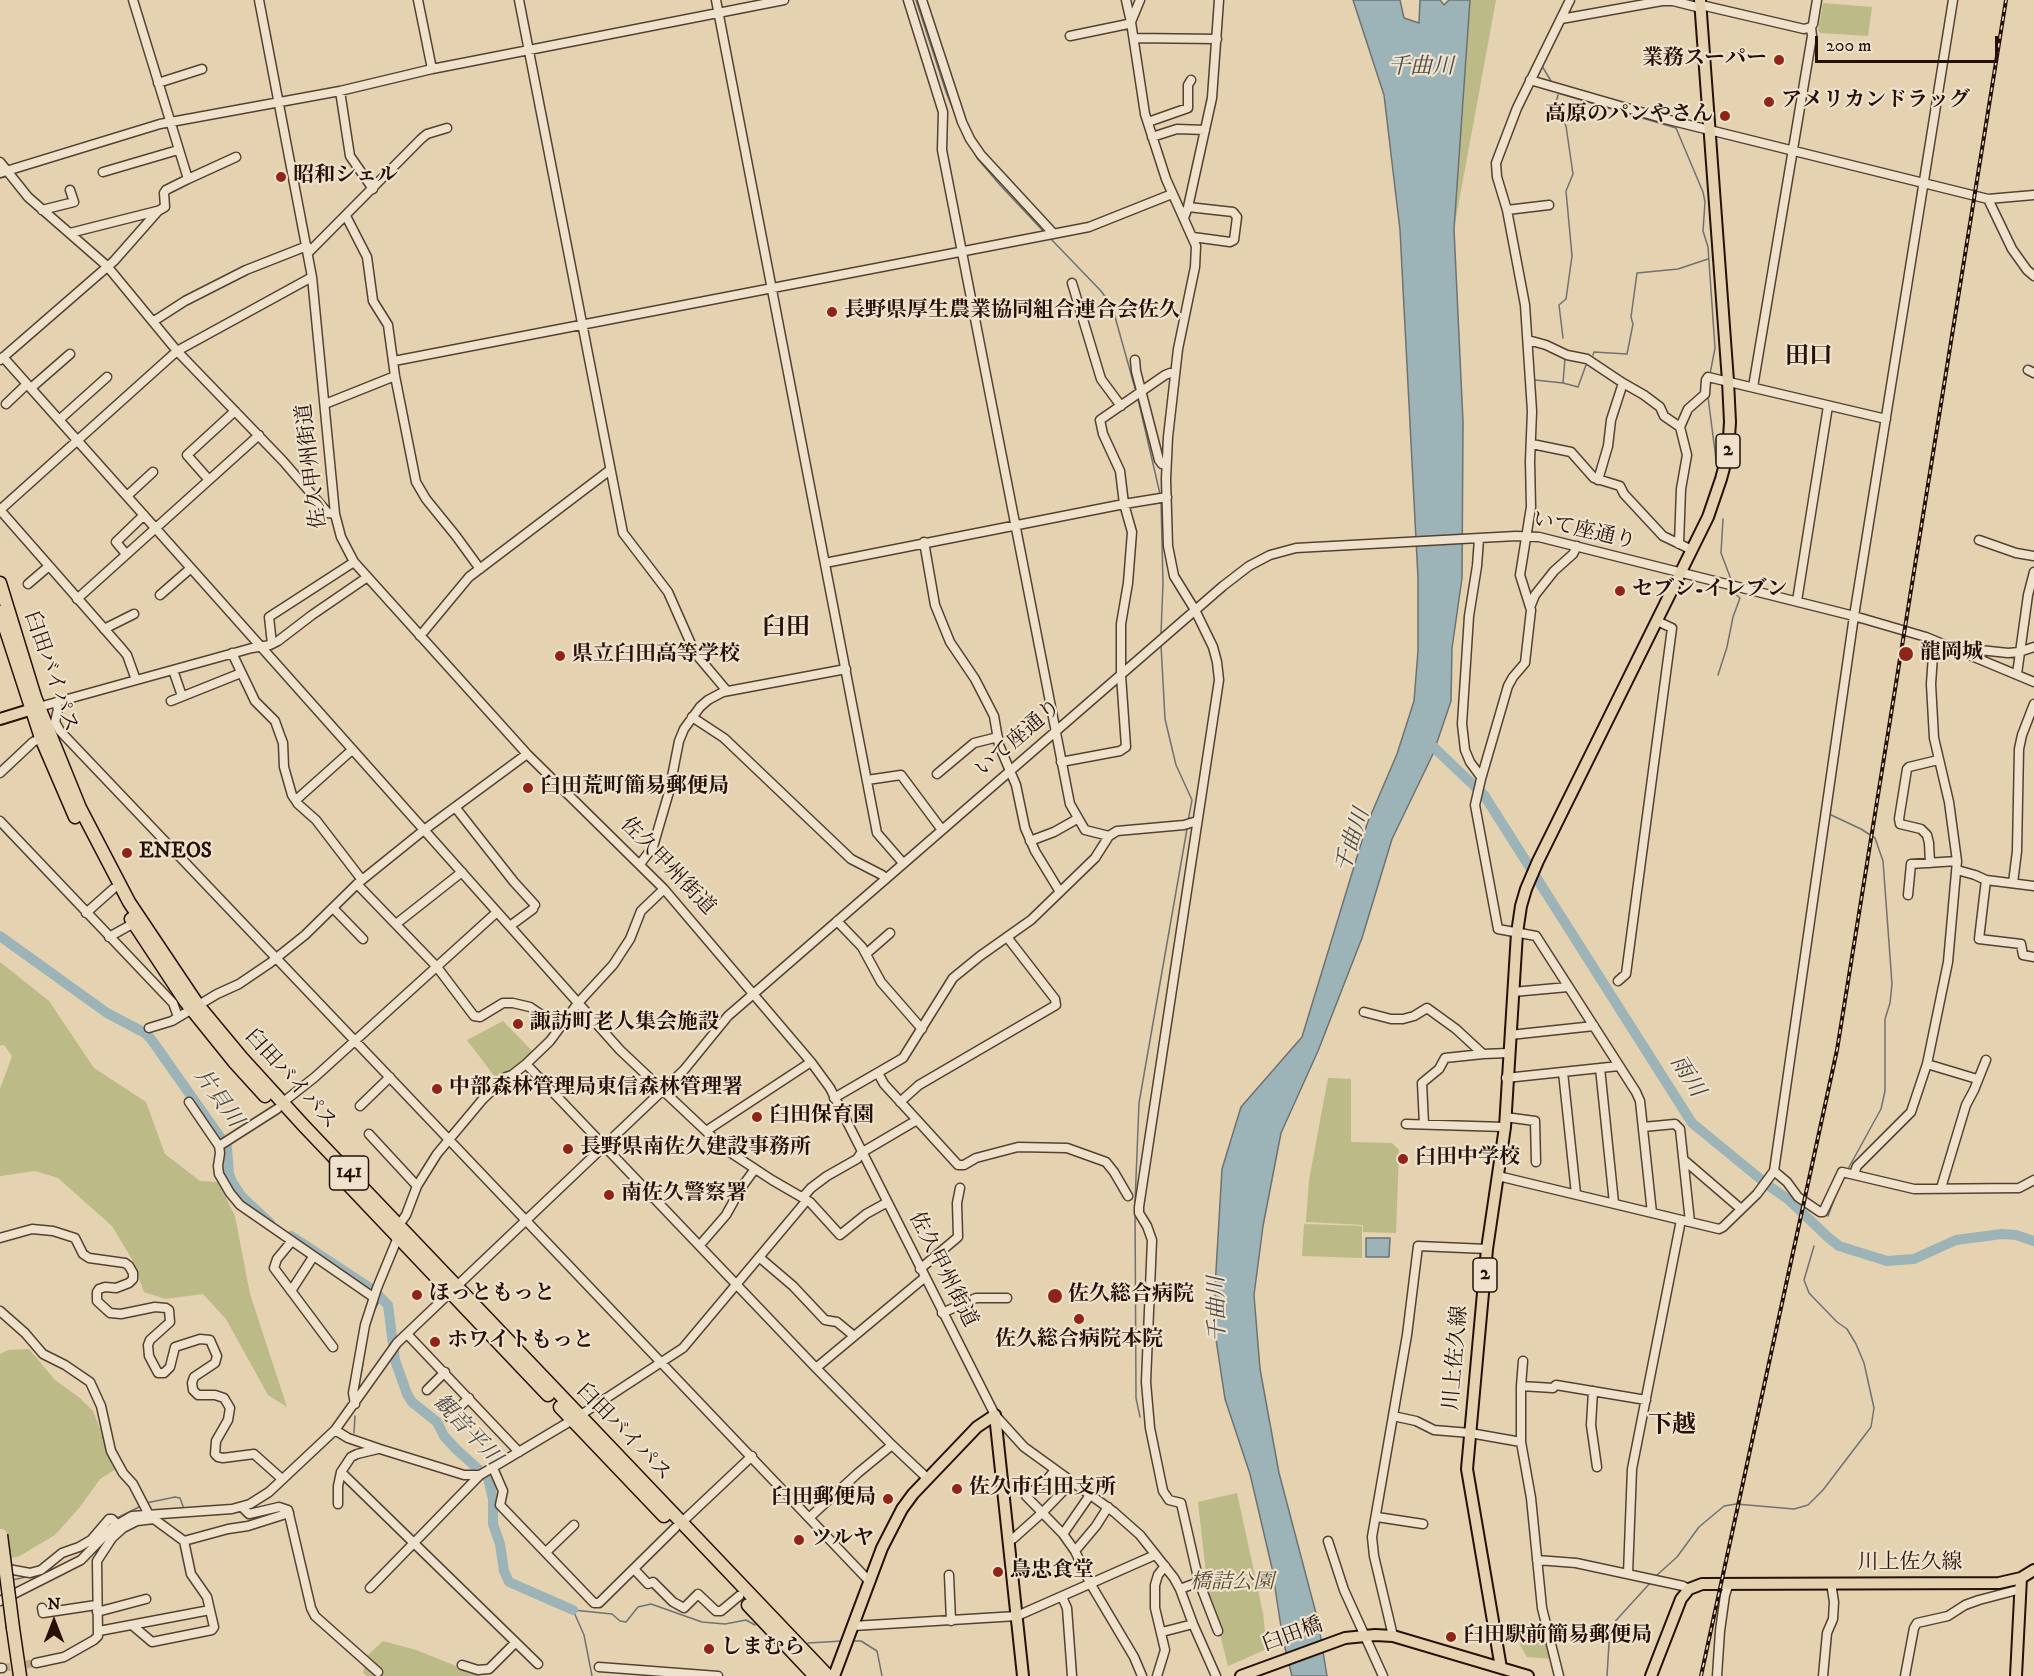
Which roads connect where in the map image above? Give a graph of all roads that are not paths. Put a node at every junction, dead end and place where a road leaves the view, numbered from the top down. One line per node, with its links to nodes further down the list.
1 (133, 0): 28 (street)
2 (260, 0): 30 (street, 佐久甲州街道)
3 (418, 0): 25 (street)
4 (519, 0): 23 (street)
5 (716, 0): 16 (street)
6 (784, 0): 16 (street)
7 (908, 0): 61 (street)
8 (922, 0): 58 (street)
9 (1126, 0): 18 (street)
10 (1140, 0): 18 (street)
11 (1219, 0): 22 (street)
12 (1570, 0): 17 (street)
13 (1817, 0): 19 (street)
14 (1953, 0): 44 (street)
15 (1701, 4): 17 (street); 19 (street); 35 (main road, 2)
16 (718, 13): 23 (street); 66 (street)
17 (1561, 19): 27 (street)
18 (1131, 22): 20 (street); 21 (street)
19 (1810, 27): 38 (street)
20 (1070, 36)
21 (1134, 38): 22 (street); 32 (street)
22 (1217, 39): 34 (street)
23 (528, 50): 25 (street); 68 (street)
24 (202, 69): 28 (street)
25 (432, 69): 29 (street)
26 (1191, 80): 32 (street)
27 (1530, 80): 35 (street); 53 (street)
28 (158, 83): 31 (street)
29 (340, 91): 30 (street); 45 (street)
30 (280, 103): 31 (street); 60 (street, 佐久甲州街道)
31 (170, 122): 37 (street); 42 (street)
32 (1148, 122): 36 (street)
33 (447, 128): 45 (street)
34 (1205, 130): 36 (street); 51 (street)
35 (1710, 131): 38 (street); 78 (main road, 2)
36 (1152, 137): 47 (street)
37 (178, 150): 41 (street); 43 (street)
38 (1792, 151): 44 (street); 81 (street)
39 (236, 157): 43 (street)
40 (0, 162): 42 (street)
41 (103, 171)
42 (4, 172): 52 (street)
43 (188, 179): 54 (street)
44 (1923, 183): 49 (street); 89 (street)
45 (373, 189): 55 (street)
46 (70, 190): 52 (street)
47 (1172, 194): 56 (street); 58 (street)
48 (2034, 195): 49 (street)
49 (1988, 199): 63 (street)
50 (1549, 205): 53 (street)
51 (1188, 207): 56 (street); 59 (street)
52 (42, 210): 57 (street)
53 (1507, 210): 69 (street)
54 (158, 211): 57 (street); 62 (street)
55 (346, 216): 60 (street); 74 (street)
56 (1184, 218): 59 (street)
57 (70, 233): 62 (street)
58 (1049, 234): 61 (street)
59 (1193, 237): 75 (street)
60 (307, 250): 64 (street, 佐久甲州街道); 67 (street)
61 (962, 251): 66 (street); 105 (street)
62 (107, 266): 67 (street); 72 (street)
63 (2034, 276)
64 (312, 277): 70 (street); 84 (street, 佐久甲州街道)
65 (1072, 283): 85 (street)
66 (772, 288): 68 (street); 117 (street)
67 (153, 321): 70 (street)
68 (582, 325): 74 (street); 95 (street)
69 (1528, 340): 79 (street); 93 (street)
70 (177, 351): 87 (street); 92 (street)
71 (70, 354): 80 (street)
72 (1, 359): 80 (street)
73 (1135, 360): 82 (street)
74 (394, 361): 76 (street)
75 (1175, 374): 82 (street); 94 (street)
76 (395, 376): 84 (street); 120 (street)
77 (107, 377): 88 (street)
78 (1728, 381): 81 (street); 90 (street); 113 (main road, 2)
79 (1623, 383): 90 (street); 98 (street)
80 (29, 386): 83 (street); 88 (street)
81 (1753, 387): 86 (street)
82 (1139, 395): 85 (street); 94 (street)
83 (6, 404)
84 (325, 404): 103 (street, 佐久甲州街道)
85 (1121, 406): 101 (street)
86 (1828, 406): 89 (street); 128 (street)
87 (236, 411): 91 (street); 97 (street)
88 (59, 420): 92 (street)
89 (1886, 420): 133 (street)
90 (1680, 426): 111 (street)
91 (259, 435): 97 (street); 103 (street)
92 (77, 440): 99 (street); 102 (street)
93 (1532, 444): 98 (street); 107 (street)
94 (1166, 464): 100 (street)
95 (610, 470): 120 (street); 151 (street)
96 (153, 472): 99 (street)
97 (209, 480): 106 (street)
98 (1598, 480): 111 (street)
99 (127, 496): 104 (street)
100 (1162, 497): 101 (street); 130 (street)
101 (1124, 504): 105 (street); 148 (street)
102 (0, 510): 118 (street)
103 (335, 514): 116 (street, 佐久甲州街道)
104 (144, 515): 106 (street); 114 (street)
105 (1015, 525): 110 (street); 159 (street)
106 (155, 528): 114 (street); 119 (street)
107 (1528, 536): 108 (street, いて座通り); 112 (street, いて座通り); 129 (street)
108 (1476, 539): 130 (street, いて座通り); 169 (street)
109 (1979, 540): 115 (street)
110 (924, 542): 117 (street); 160 (street)
111 (1679, 544): 113 (street)
112 (1577, 546): 122 (street, いて座通り); 129 (street)
113 (1692, 550): 122 (main road, 2)
114 (126, 554): 127 (street)
115 (2034, 556)
116 (354, 562): 123 (street, 佐久甲州街道); 138 (street)
117 (825, 563): 144 (street)
118 (49, 567): 125 (street); 127 (street)
119 (191, 568): 126 (street); 139 (street)
120 (480, 569): 136 (street)
121 (2034, 572): 142 (street)
122 (1680, 574): 128 (street, いて座通り); 134 (main road, 2)
123 (366, 578): 136 (street, 佐久甲州街道); 138 (street)
124 (0, 583): 156 (highway, 臼田バイパス / 141)
125 (28, 584)
126 (160, 595)
127 (77, 599): 135 (street)
128 (1797, 601): 133 (street, いて座通り)
129 (1531, 605): 169 (street)
130 (1196, 610): 148 (street, いて座通り); 175 (street)
131 (0, 612): 156 (highway, 臼田バイパス / 141)
132 (134, 614): 135 (street)
133 (1854, 616): 137 (street, いて座通り); 257 (street)
134 (1657, 621): 202 (main road, 川上佐久線 / 2); 210 (street)
135 (104, 629): 149 (street)
136 (420, 636): 163 (street, 佐久甲州街道)
137 (1934, 641): 141 (street, いて座通り); 164 (street)
138 (272, 644): 139 (street)
139 (261, 647): 143 (street); 162 (street)
140 (2034, 647): 142 (street)
141 (1958, 650): 142 (street); 147 (street, いて座通り)
142 (2021, 651): 147 (street)
143 (232, 653): 145 (street); 146 (street)
144 (846, 669): 151 (street); 170 (street)
145 (172, 670): 149 (street); 152 (street)
146 (241, 673): 152 (street); 171 (street)
147 (2017, 674): 150 (street, いて座通り)
148 (1120, 675): 159 (street, いて座通り); 165 (street)
149 (136, 680): 154 (street)
150 (2034, 682)
151 (727, 691): 157 (street)
152 (182, 696): 153 (street)
153 (171, 700)
154 (56, 702): 156 (street); 207 (street)
155 (2034, 704): 188 (street)
156 (35, 708): 158 (main road); 161 (highway, 臼田バイパス / 141); 215 (highway, 臼田バイパス / 141)
157 (692, 717): 182 (street); 185 (street)
158 (0, 719)
159 (1055, 732): 165 (street); 166 (street, いて座通り)
160 (998, 737): 166 (street); 168 (street)
161 (41, 738): 167 (street); 190 (highway, 臼田バイパス / 141)
162 (352, 750): 171 (street); 176 (street)
163 (527, 754): 172 (street); 182 (street, 佐久甲州街道)
164 (1938, 760): 180 (street); 183 (street)
165 (1061, 762): 173 (street)
166 (1011, 771): 177 (street, いて座通り); 179 (street)
167 (0, 774)
168 (937, 774)
169 (1481, 778): 202 (street)
170 (867, 780): 177 (street); 181 (street)
171 (296, 800): 187 (street)
172 (455, 807): 176 (street); 200 (street)
173 (1077, 819): 178 (street); 179 (street)
174 (0, 821): 196 (street)
175 (1191, 823): 178 (street); 350 (street)
176 (424, 830): 184 (street); 187 (street)
177 (942, 830): 181 (street, いて座通り)
178 (1109, 836): 192 (street)
179 (1030, 840): 192 (street)
180 (1930, 862): 183 (street); 193 (street)
181 (903, 863): 185 (street, いて座通り)
182 (640, 864): 191 (street, 佐久甲州街道)
183 (1957, 866): 186 (street); 229 (street)
184 (462, 872): 195 (street); 199 (street)
185 (886, 879): 197 (street, いて座通り)
186 (1986, 880): 188 (street); 208 (street)
187 (360, 882): 194 (street); 199 (street)
188 (2013, 883): 189 (street)
189 (2034, 886)
190 (113, 889): 196 (street); 198 (highway, 臼田バイパス / 141)
191 (664, 889): 213 (street, 佐久甲州街道); 214 (street)
192 (1060, 892): 203 (street)
193 (1908, 896)
194 (333, 908): 205 (street); 207 (street)
195 (497, 912): 200 (street); 209 (street)
196 (86, 913): 204 (street)
197 (837, 921): 206 (street); 213 (street, いて座通り)
198 (134, 923): 204 (street); 215 (highway, 臼田バイパス / 141)
199 (396, 924): 209 (street)
200 (510, 926): 214 (street)
201 (890, 933): 206 (street)
202 (1517, 933): 211 (street); 212 (main road, 川上佐久線 / 2)
203 (1006, 936): 221 (street); 240 (street)
204 (109, 937): 217 (street)
205 (363, 939)
206 (866, 954): 221 (street)
207 (276, 957): 215 (street); 223 (street)
208 (2034, 957)
209 (437, 967): 219 (street); 223 (street)
210 (1618, 981)
211 (1568, 987): 212 (street); 218 (street)
212 (1513, 993): 222 (main road, 川上佐久線 / 2)
213 (754, 995): 227 (street, 佐久甲州街道); 237 (street, いて座通り)
214 (578, 1004): 219 (street); 237 (street)
215 (195, 1007): 217 (street); 241 (highway, 臼田バイパス / 141)
216 (1364, 1012): 225 (street)
217 (178, 1017): 220 (street)
218 (1594, 1026): 222 (street); 230 (street)
219 (560, 1027): 228 (street)
220 (149, 1028)
221 (922, 1029): 233 (street)
222 (1510, 1035): 224 (main road, 川上佐久線 / 2)
223 (355, 1040): 234 (street); 241 (street)
224 (1508, 1053): 225 (street); 235 (main road, 川上佐久線 / 2)
225 (1483, 1054): 246 (street)
226 (1986, 1060): 236 (street)
227 (811, 1062): 238 (street, 佐久甲州街道); 248 (street)
228 (526, 1064): 250 (street); 252 (street)
229 (1927, 1064): 236 (street); 258 (street)
230 (1619, 1066): 231 (street); 247 (street)
231 (1600, 1068): 232 (street); 268 (street)
232 (1563, 1072): 235 (street); 264 (street)
233 (878, 1073): 238 (street); 240 (street)
234 (390, 1077): 242 (street); 250 (street)
235 (1506, 1078): 244 (main road, 川上佐久線 / 2)
236 (1977, 1079): 263 (street)
237 (664, 1089): 248 (street); 252 (street, いて座通り)
238 (834, 1098): 253 (street, 佐久甲州街道)
239 (189, 1102): 251 (street)
240 (900, 1102): 243 (street)
241 (280, 1106): 251 (street); 273 (highway, 臼田バイパス / 141)
242 (360, 1106)
243 (918, 1120): 253 (street); 265 (street)
244 (1505, 1122): 246 (street); 255 (street); 259 (main road, 川上佐久線 / 2)
245 (1406, 1124): 246 (street)
246 (1424, 1124)
247 (1643, 1127): 254 (street); 270 (street)
248 (706, 1131): 256 (street)
249 (369, 1134): 261 (street)
250 (448, 1140): 261 (street); 271 (street)
251 (219, 1146): 275 (street)
252 (604, 1147): 271 (street, いて座通り); 276 (street)
253 (861, 1153): 266 (street); 267 (street, 佐久甲州街道)
254 (1684, 1160): 269 (street); 272 (street)
255 (1536, 1162)
256 (755, 1169): 266 (street); 276 (street)
257 (1773, 1172): 258 (street); 269 (street)
258 (1849, 1173): 263 (street)
259 (1498, 1176): 264 (street); 277 (main road, 川上佐久線 / 2)
260 (2034, 1180): 263 (street)
261 (417, 1186): 273 (street)
262 (960, 1188): 280 (street)
263 (1941, 1188)
264 (1576, 1194): 268 (street)
265 (1128, 1196)
266 (805, 1199): 267 (street); 279 (street)
267 (886, 1203): 280 (street, 佐久甲州街道)
268 (1614, 1203): 270 (street)
269 (1741, 1209): 272 (street)
270 (1652, 1213): 272 (street)
271 (526, 1221): 283 (street, いて座通り); 293 (street)
272 (1685, 1221): 300 (street)
273 (398, 1231): 283 (highway, 臼田バイパス / 141); 285 (street)
274 (0, 1238): 317 (street)
275 (291, 1242): 278 (street); 284 (street)
276 (699, 1245): 282 (street)
277 (1487, 1249): 303 (street); 307 (main road, 川上佐久線 / 2)
278 (313, 1257): 284 (street); 285 (street)
279 (759, 1257): 282 (street); 290 (street)
280 (920, 1269): 281 (street, 佐久甲州街道)
281 (924, 1278): 288 (street, 佐久甲州街道); 290 (street)
282 (738, 1284): 293 (street); 294 (street)
283 (454, 1289): 289 (street, いて座通り); 305 (highway, 臼田バイパス / 141)
284 (291, 1291): 291 (street)
285 (375, 1294): 301 (street)
286 (1007, 1298): 288 (street)
287 (0, 1311): 324 (street)
288 (942, 1313): 302 (street, 佐久甲州街道)
289 (407, 1334): 295 (street); 301 (street, いて座通り)
290 (854, 1336): 294 (street)
291 (333, 1347)
292 (1523, 1361): 296 (street)
293 (661, 1363): 305 (street); 312 (street)
294 (816, 1368): 309 (street)
295 (445, 1372): 297 (street); 299 (street)
296 (1521, 1386): 298 (street); 308 (street)
297 (426, 1390)
298 (1593, 1390): 300 (street); 313 (street)
299 (469, 1398): 304 (street); 311 (street)
300 (1646, 1400): 347 (street)
301 (355, 1404): 306 (street, いて座通り)
302 (995, 1415): 314 (street); 318 (main road); 336 (main road, 佐久甲州街道)
303 (1393, 1416): 307 (street); 328 (street)
304 (449, 1417)
305 (575, 1418): 311 (street); 332 (highway, 臼田バイパス / 141)
306 (335, 1430): 310 (street); 317 (street, いて座通り)
307 (1470, 1433): 308 (street); 381 (main road, 川上佐久線 / 2)
308 (1521, 1442): 342 (street)
309 (892, 1445): 318 (street); 327 (street)
310 (380, 1449): 315 (street); 316 (street)
311 (519, 1452): 316 (street)
312 (752, 1456): 327 (street); 332 (street)
313 (1596, 1467)
314 (1055, 1470): 319 (street); 325 (street)
315 (341, 1472): 321 (street); 338 (street)
316 (485, 1472): 338 (street); 340 (street)
317 (282, 1479): 322 (street, いて座通り)
318 (928, 1479): 349 (main road)
319 (1072, 1482): 320 (street); 325 (street)
320 (1089, 1495): 323 (street); 334 (street)
321 (338, 1503)
322 (242, 1507): 324 (street); 326 (street)
323 (1108, 1507): 339 (street); 341 (street)
324 (148, 1511): 329 (street); 335 (street); 363 (street)
325 (1043, 1512): 334 (street); 336 (street)
326 (289, 1513): 335 (street); 380 (street)
327 (810, 1517): 349 (street)
328 (1377, 1517): 330 (street); 374 (street)
329 (114, 1522): 346 (street); 361 (street)
330 (1423, 1524)
331 (574, 1525): 340 (street)
332 (678, 1526): 344 (street); 358 (highway, 臼田バイパス / 141); 386 (highway, 臼田バイパス / 141)
333 (0, 1533): 383 (highway, bridge)
334 (1063, 1534): 339 (street)
335 (184, 1541): 364 (street)
336 (1008, 1541): 365 (main road, 佐久甲州街道)
337 (1328, 1542): 373 (street)
338 (415, 1544): 355 (street); 375 (street)
339 (1074, 1551): 351 (street)
340 (546, 1552): 344 (street)
341 (1155, 1554): 343 (street); 351 (street)
342 (1537, 1560): 347 (street); 395 (street)
343 (1165, 1566): 356 (street); 372 (street)
344 (634, 1569): 358 (street)
345 (2034, 1570): 354 (main road)
346 (0, 1571)
347 (1628, 1574): 357 (street)
348 (949, 1575): 366 (street)
349 (870, 1582): 369 (main road)
350 (1199, 1582): 356 (street); 371 (street)
351 (1090, 1583): 359 (street); 382 (street)
352 (1729, 1583): 353 (main road, 川上佐久線); 357 (main road, 川上佐久線); 397 (street)
353 (1831, 1583): 354 (main road, 川上佐久線); 398 (street)
354 (2021, 1584): 399 (street); 400 (main road)
355 (370, 1588)
356 (1180, 1589): 367 (street)
357 (1689, 1589): 396 (main road)
358 (739, 1596): 385 (highway, 臼田バイパス / 141)
359 (1062, 1597): 365 (street); 389 (street)
360 (146, 1599): 363 (street)
361 (0, 1601)
362 (42, 1608): 363 (street)
363 (97, 1608): 370 (street)
364 (210, 1610): 368 (street); 368 (street)
365 (1017, 1616): 366 (street); 388 (main road, 佐久甲州街道)
366 (951, 1621): 369 (street)
367 (1193, 1624): 372 (street); 391 (street)
368 (132, 1625): 370 (street)
369 (853, 1626): 387 (main road)
370 (99, 1631): 376 (street)
371 (1218, 1631)
372 (1162, 1632): 390 (street)
373 (1361, 1635): 374 (main road, 臼田橋); 392 (main road, 臼田橋); 393 (street)
374 (1393, 1636): 381 (main road, 臼田橋)
375 (515, 1643): 377 (street); 378 (street)
376 (36, 1664)
377 (538, 1664)
378 (462, 1665)
379 (599, 1667): 384 (street)
380 (378, 1672)
381 (1501, 1672): 394 (main road)
382 (1139, 1675)
383 (20, 1676)
384 (718, 1676)
385 (815, 1676)
386 (828, 1676)
387 (834, 1676)
388 (1023, 1676)
389 (1072, 1676)
390 (1157, 1676)
391 (1216, 1676)
392 (1241, 1676)
393 (1383, 1676)
394 (1528, 1676)
395 (1559, 1676)
396 (1651, 1676)
397 (1717, 1676)
398 (1823, 1676)
399 (1905, 1676)
400 (2016, 1676)

